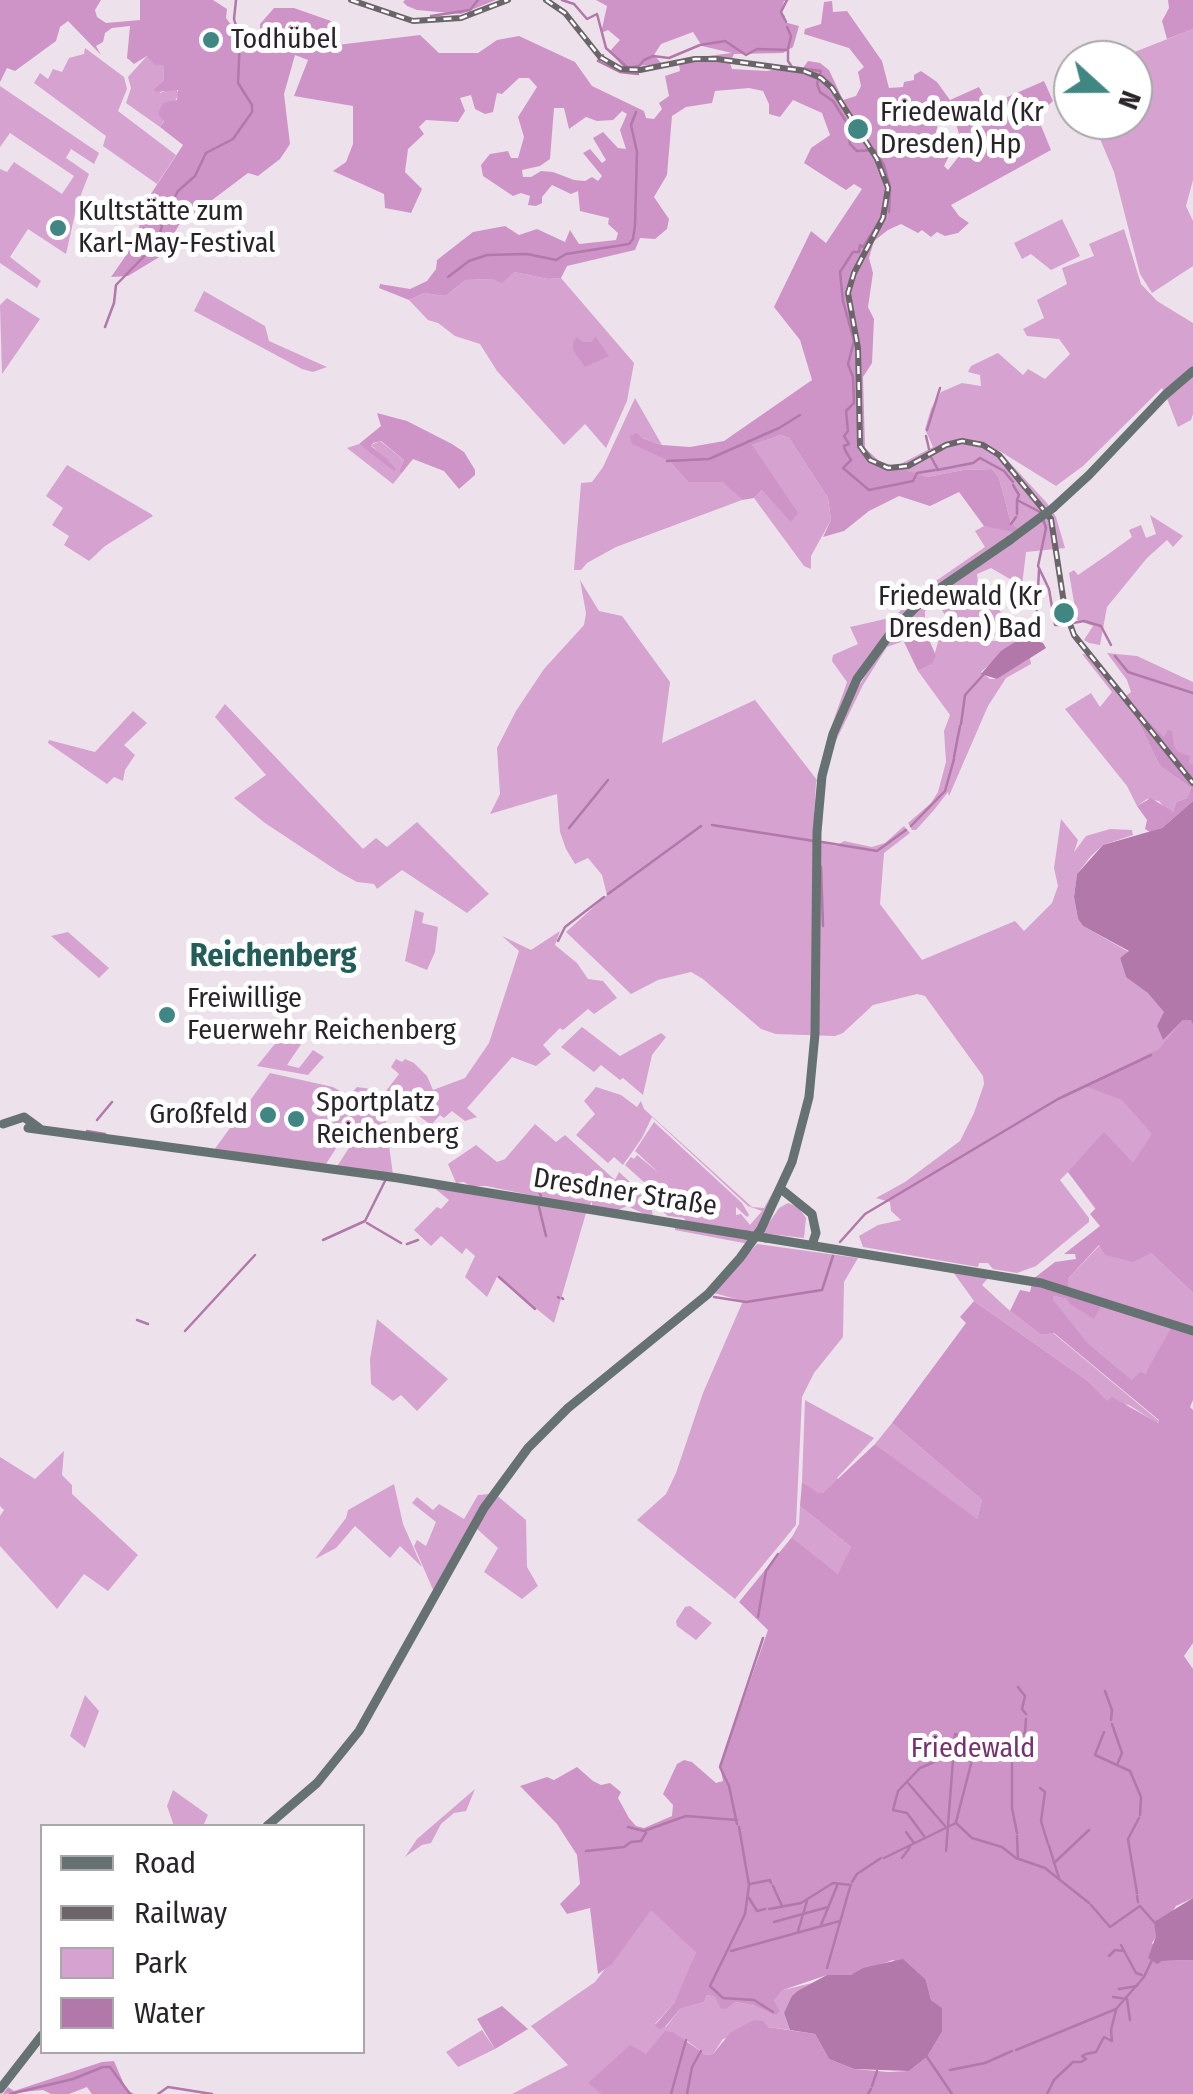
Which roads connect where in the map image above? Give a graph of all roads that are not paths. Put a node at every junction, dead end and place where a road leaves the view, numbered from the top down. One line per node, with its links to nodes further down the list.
1 (1193, 370): 3 (main road, bridge)
2 (2, 1124): 7 (main road, Dresdner Straße, bridge)
3 (780, 1192): 4 (main road); 5 (main road); 6 (main road)
4 (792, 1201): 5 (main road); 7 (main road)
5 (772, 1208): 10 (main road)
6 (816, 1233): 7 (main road); 8 (main road)
7 (810, 1245): 8 (main road, Dresdner Straße)
8 (834, 1249): 9 (main road, Dresdner Straße)
9 (1193, 1331)
10 (270, 1824)
11 (40, 2037): 12 (main road)
12 (2, 2087)

